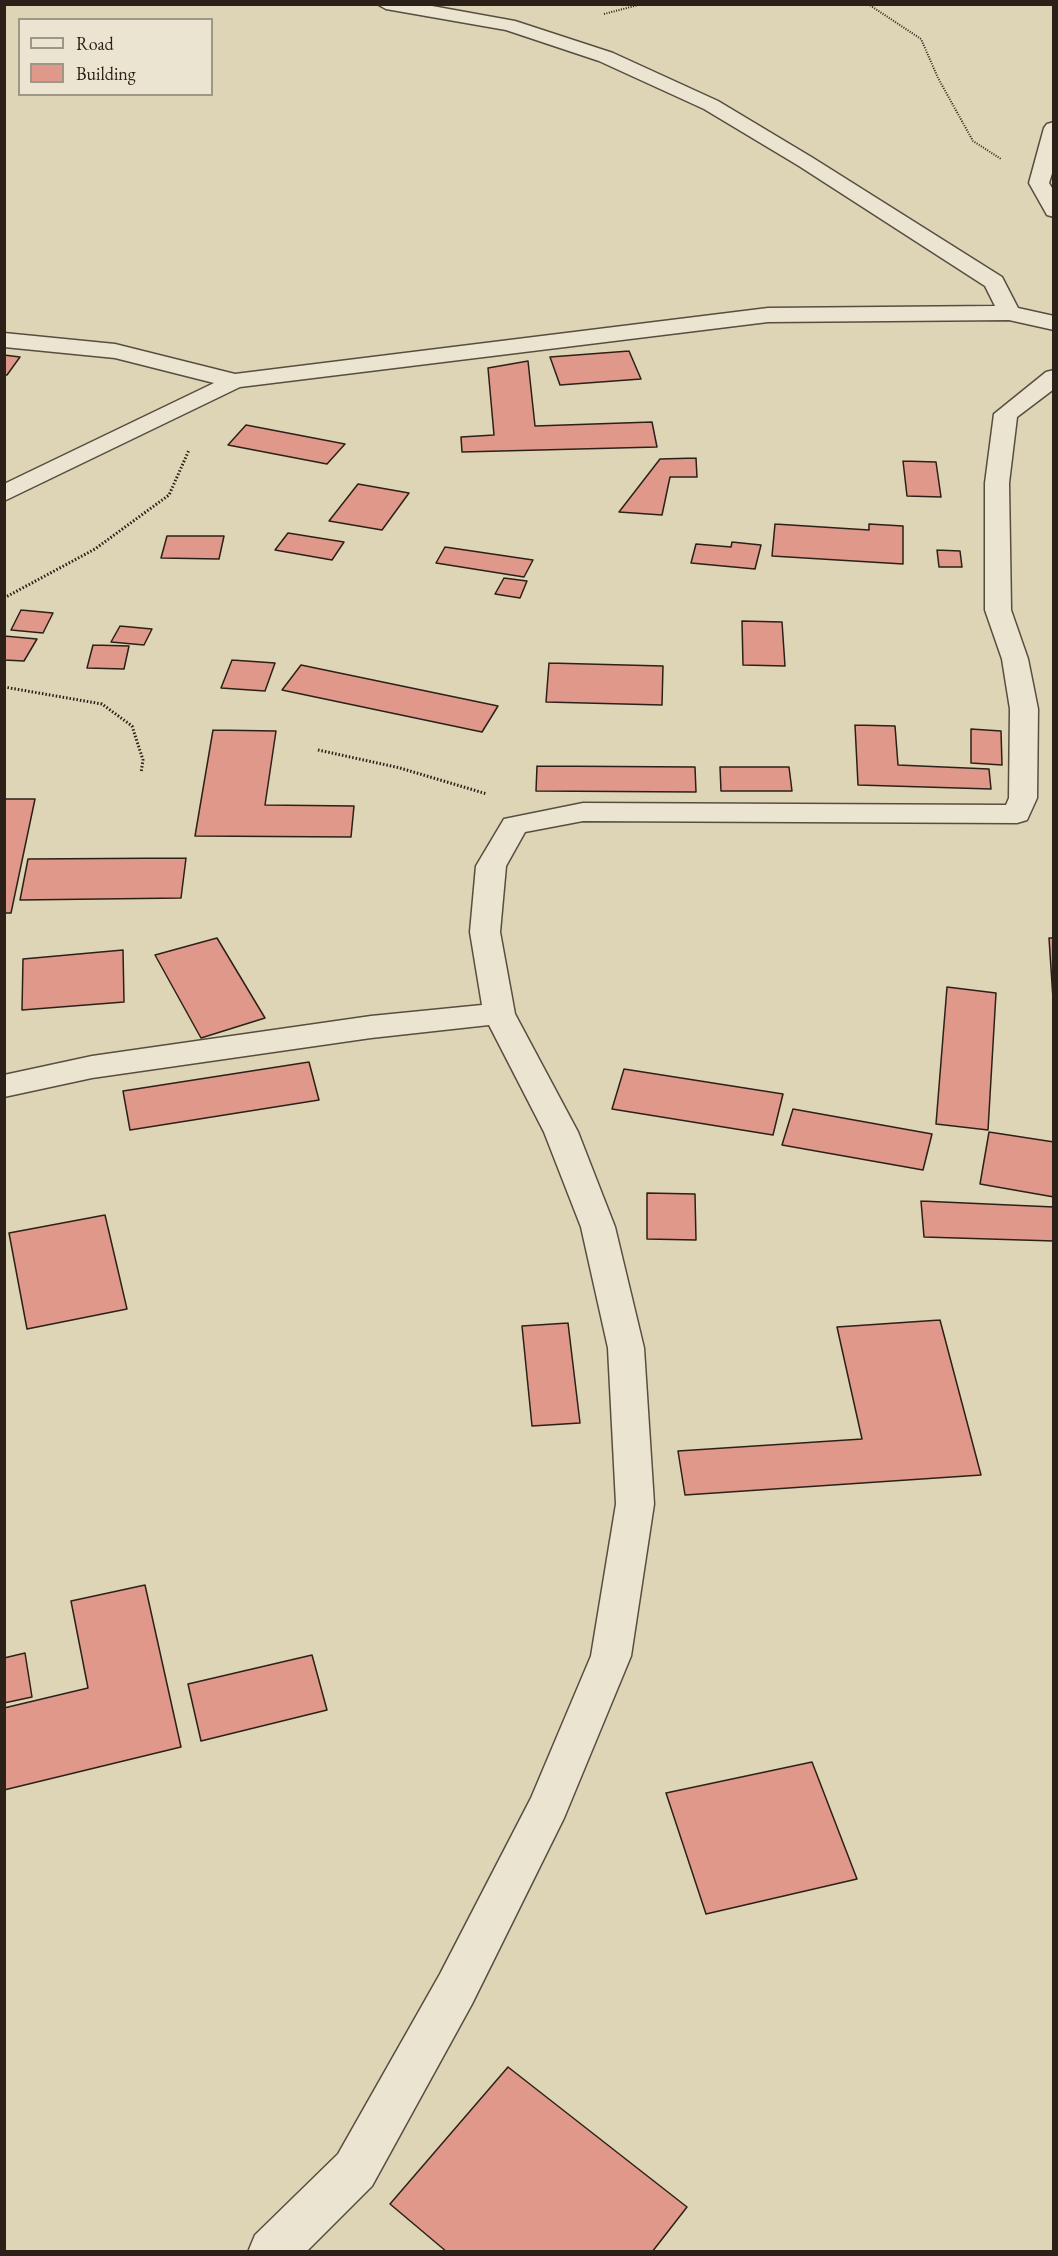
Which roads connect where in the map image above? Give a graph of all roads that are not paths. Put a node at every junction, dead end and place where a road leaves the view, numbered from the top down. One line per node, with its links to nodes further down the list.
1 (386, 4): 4 (street)
2 (1053, 128): 3 (street)
3 (1053, 211)
4 (1009, 314): 5 (street); 8 (street)
5 (1053, 323)
6 (4, 340): 8 (street)
7 (1053, 377): 10 (street)
8 (235, 381): 9 (street)
9 (4, 494)
10 (499, 1014): 11 (street); 12 (street)
11 (4, 1086)
12 (272, 2252)

